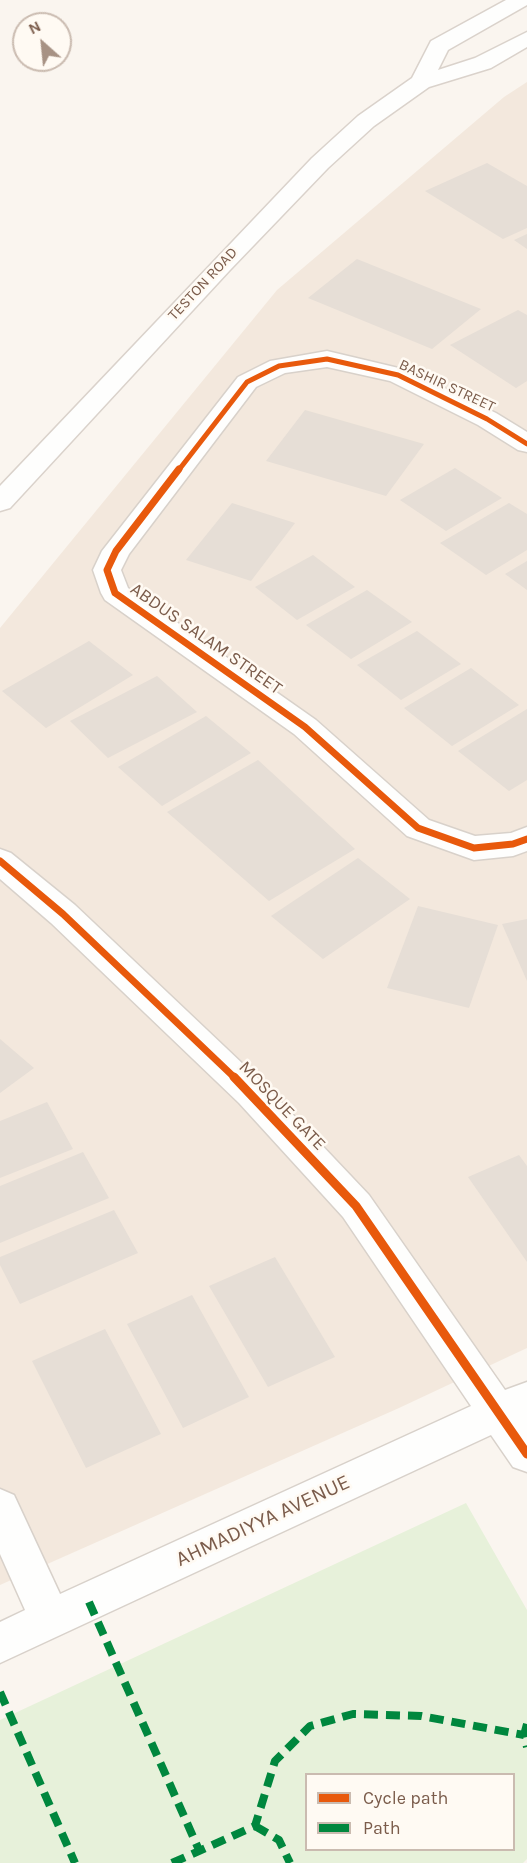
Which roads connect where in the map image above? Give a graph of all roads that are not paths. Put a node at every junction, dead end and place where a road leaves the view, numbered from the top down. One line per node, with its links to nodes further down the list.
1 (521, 0): 3 (street, TESTON ROAD)
2 (527, 38): 3 (street, TESTON ROAD)
3 (421, 82): 6 (street, TESTON ROAD)
4 (279, 366): 5 (street, BASHIR STREET); 7 (street, ABDUS SALAM STREET)
5 (527, 444)
6 (0, 502)
7 (527, 839)
8 (0, 861): 9 (street, MOSQUE GATE)
9 (512, 1406): 10 (street, MOSQUE GATE); 12 (street, AHMADIYYA AVENUE)
10 (527, 1454)
11 (0, 1508): 12 (street)
12 (50, 1620): 13 (street, AHMADIYYA AVENUE)
13 (0, 1643)

